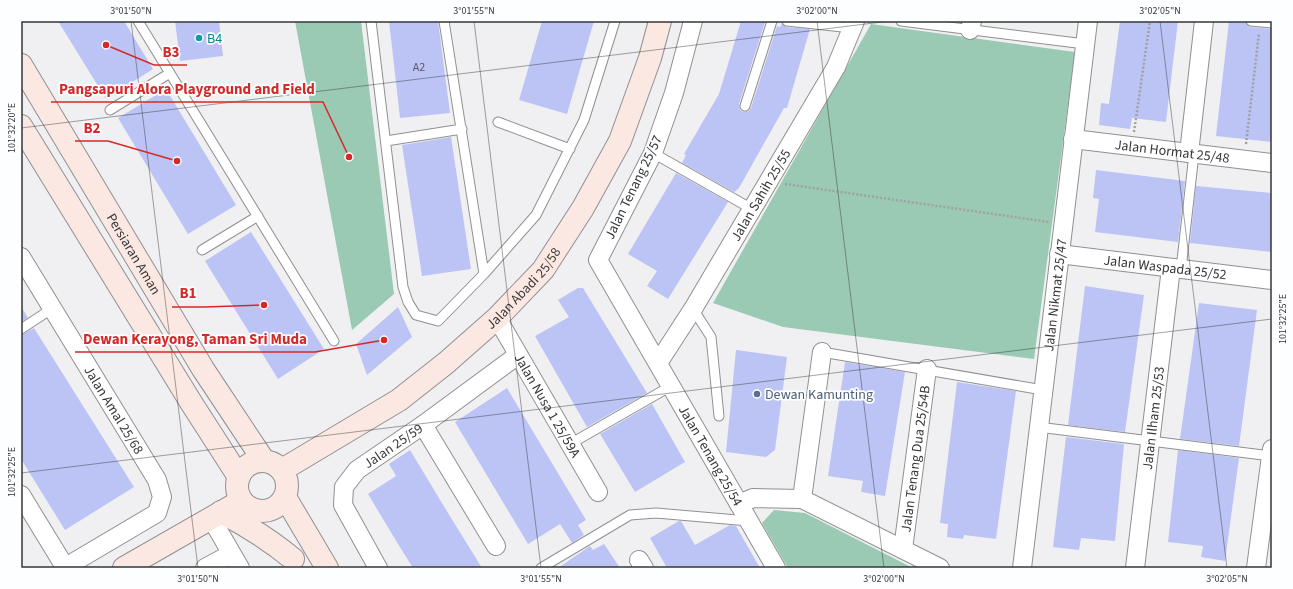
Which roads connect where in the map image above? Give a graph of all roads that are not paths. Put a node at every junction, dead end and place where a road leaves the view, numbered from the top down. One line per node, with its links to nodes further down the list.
1 (138, 21): 18 (lane)
2 (371, 21): 25 (lane)
3 (444, 21): 23 (lane)
4 (615, 21): 26 (lane)
5 (660, 21): 41 (street, Jalan Abadi 25/58)
6 (693, 21): 27 (street, Jalan Tenang 25/57)
7 (772, 21): 19 (lane)
8 (787, 21): 14 (lane)
9 (901, 21): 15 (lane)
10 (1088, 21): 16 (street, Jalan Nikmat 25/47)
11 (1204, 21): 28 (street)
12 (1256, 22): 13 (lane)
13 (1272, 24)
14 (854, 25): 30 (street, Jalan Sahih 25/55)
15 (971, 25): 16 (lane)
16 (1085, 44): 24 (street, Jalan Nikmat 25/47)
17 (21, 65): 47 (street, Persiaran Aman)
18 (170, 73): 20 (lane); 31 (lane)
19 (745, 106)
20 (110, 110)
21 (498, 122): 26 (lane)
22 (21, 126): 50 (street, Persiaran Aman)
23 (462, 129): 25 (lane); 37 (lane)
24 (1073, 139): 28 (street, Jalan Hormat 25/48); 33 (street, Jalan Nikmat 25/47)
25 (386, 140): 37 (lane)
26 (570, 149): 37 (lane)
27 (653, 153): 30 (lane); 35 (street, Jalan Tenang 25/57)
28 (1192, 153): 29 (street, Jalan Hormat 25/48); 36 (lane)
29 (1272, 163)
30 (752, 209): 40 (street, Jalan Sahih 25/55)
31 (258, 216): 32 (lane); 43 (lane)
32 (202, 250)
33 (1059, 254): 36 (street, Jalan Waspada 25/52); 51 (street, Jalan Nikmat 25/47)
34 (21, 257): 39 (street, Jalan Amal 25/68)
35 (598, 260): 46 (street, Jalan Tenang 25/54)
36 (1176, 268): 38 (street, Jalan Waspada 25/52); 56 (street, Jalan Ilham 25/53)
37 (484, 274)
38 (1272, 280)
39 (53, 308): 42 (lane); 75 (street, Jalan Amal 25/68)
40 (693, 309): 46 (street, Jalan Sahih 25/55); 52 (lane)
41 (497, 318): 45 (street, Jalan Nusa 1 25/59A); 58 (street, Jalan Abadi 25/58)
42 (21, 329)
43 (334, 341)
44 (822, 352): 48 (lane); 65 (street)
45 (518, 354): 53 (street, Jalan 25/59); 57 (street, Jalan Nusa 1 25/59A)
46 (658, 363): 49 (street, Jalan Tenang 25/54)
47 (203, 369): 50 (street); 55 (street, Persiaran Aman)
48 (928, 369): 51 (lane); 72 (street, Jalan Tenang Dua 25/54B)
49 (671, 386): 57 (lane); 67 (street, Jalan Tenang 25/54)
50 (182, 388): 61 (street, Persiaran Aman)
51 (1043, 390): 54 (street, Jalan Nikmat 25/47)
52 (719, 416)
53 (423, 425): 71 (street); 79 (street, Jalan 25/59)
54 (1038, 427): 56 (lane); 83 (street, Jalan Nikmat 25/47)
55 (247, 436): 58 (street); 60 (street, Persiaran Aman)
56 (1150, 441): 59 (lane); 84 (street, Jalan Ilham 25/53)
57 (570, 444): 62 (street, Jalan Nusa 1 25/59A)
58 (303, 457): 60 (street, Jalan Abadi 25/58)
59 (1271, 461): 85 (street)
60 (273, 465): 61 (street); 64 (street)
61 (239, 477): 66 (street)
62 (598, 492)
63 (21, 495): 75 (street)
64 (285, 497): 68 (street); 78 (street)
65 (802, 499): 67 (street, Jalan Tenang 25/54); 72 (street, Jalan Tenang 25/54)
66 (242, 501): 68 (street); 69 (street)
67 (739, 504): 70 (street)
68 (266, 512): 74 (street)
69 (216, 515): 73 (street); 74 (street); 76 (street)
70 (749, 521): 80 (lane); 81 (street)
71 (496, 546)
72 (903, 549): 82 (street, Jalan Tenang 25/54)
73 (236, 561): 77 (street)
74 (295, 564)
75 (64, 568)
76 (124, 568)
77 (205, 568)
78 (327, 568)
79 (378, 568)
80 (541, 568)
81 (776, 568)
82 (940, 568)
83 (1022, 568)
84 (1135, 568)
85 (1256, 568)

